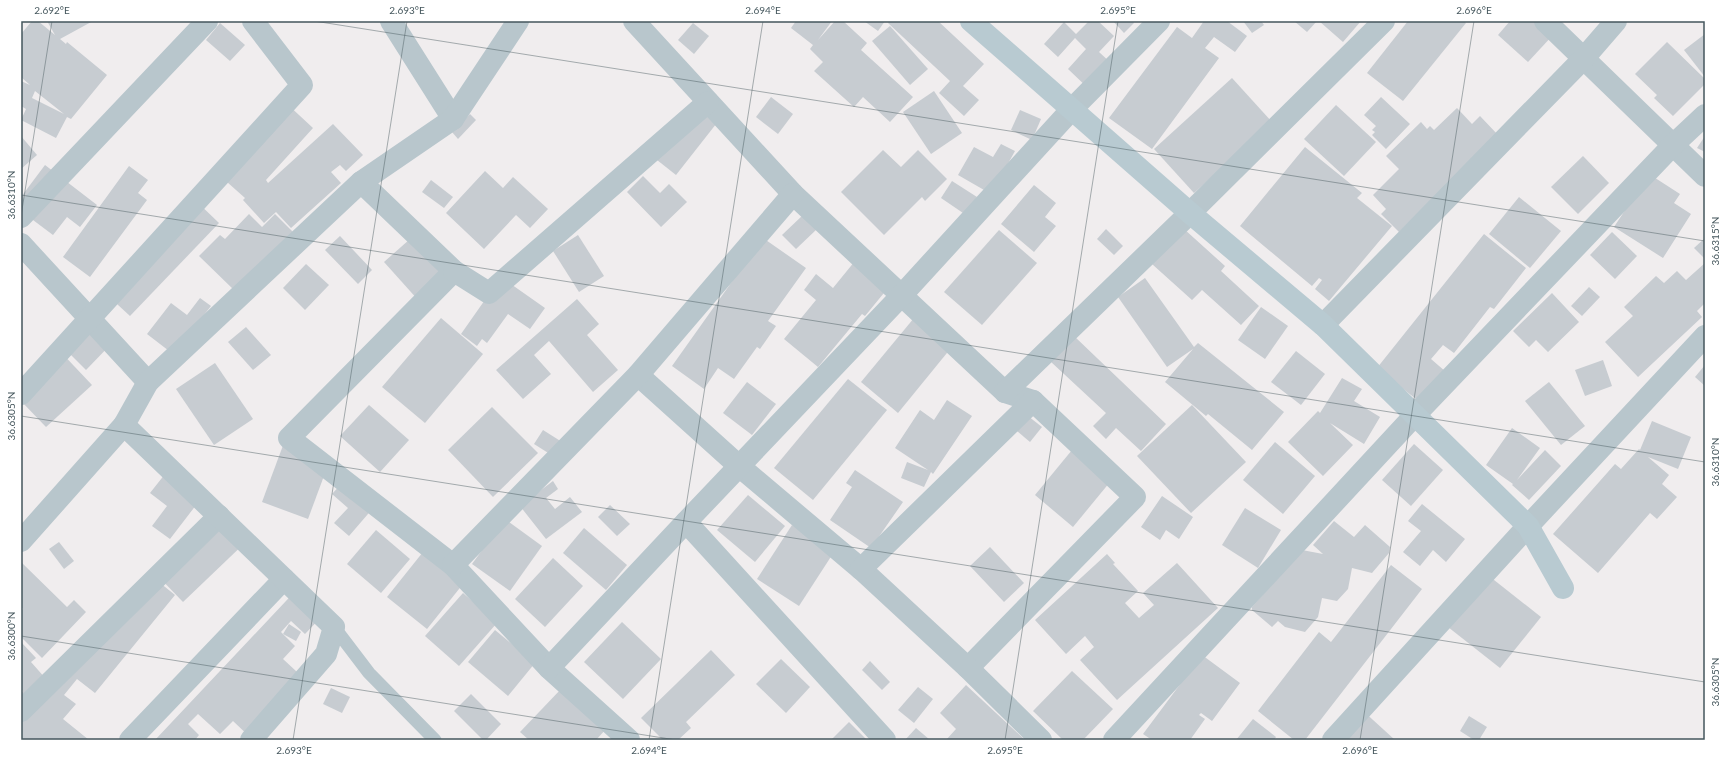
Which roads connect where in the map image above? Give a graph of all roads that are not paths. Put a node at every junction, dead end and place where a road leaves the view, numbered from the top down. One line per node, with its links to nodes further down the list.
1 (207, 21): 21 (street)
2 (253, 21): 25 (street)
3 (392, 21): 15 (street)
4 (518, 21): 15 (street)
5 (634, 21): 12 (street)
6 (971, 21): 13 (street)
7 (1159, 21): 13 (street)
8 (1384, 21): 20 (street)
9 (1545, 21): 11 (street)
10 (1616, 21): 11 (street)
11 (1584, 58): 16 (street); 26 (street)
12 (708, 102): 19 (street); 23 (street)
13 (1072, 109): 20 (street); 24 (street)
14 (1705, 115): 16 (street)
15 (453, 119): 18 (street)
16 (1673, 145): 17 (street); 33 (street)
17 (1705, 176)
18 (360, 182): 23 (street); 29 (street)
19 (793, 194): 24 (street); 28 (street)
20 (1190, 213): 26 (street); 30 (street)
21 (21, 217)
22 (21, 244): 25 (street)
23 (454, 271): 40 (street)
24 (901, 296): 30 (street); 35 (street)
25 (89, 318): 29 (street); 31 (street)
26 (1323, 325): 33 (street)
27 (1705, 336): 38 (street)
28 (638, 375): 35 (street); 40 (street)
29 (148, 382): 34 (street)
30 (1005, 392): 32 (street)
31 (21, 394)
32 (1033, 400): 41 (street); 46 (street)
33 (1415, 415): 38 (street); 54 (street)
34 (124, 425): 36 (street); 39 (street)
35 (739, 466): 37 (street); 41 (street)
36 (219, 516): 42 (street); 47 (street)
37 (686, 522): 45 (street); 52 (street)
38 (1528, 526): 43 (street); 55 (street)
39 (21, 541)
40 (453, 565): 45 (street)
41 (861, 569): 46 (street)
42 (284, 579): 44 (street); 48 (street)
43 (1563, 588)
44 (334, 627): 49 (street); 50 (lane)
45 (549, 668): 51 (street)
46 (968, 668): 53 (street)
47 (21, 712)
48 (130, 740)
49 (251, 740)
50 (435, 740)
51 (629, 740)
52 (885, 740)
53 (1041, 740)
54 (1114, 740)
55 (1333, 740)

